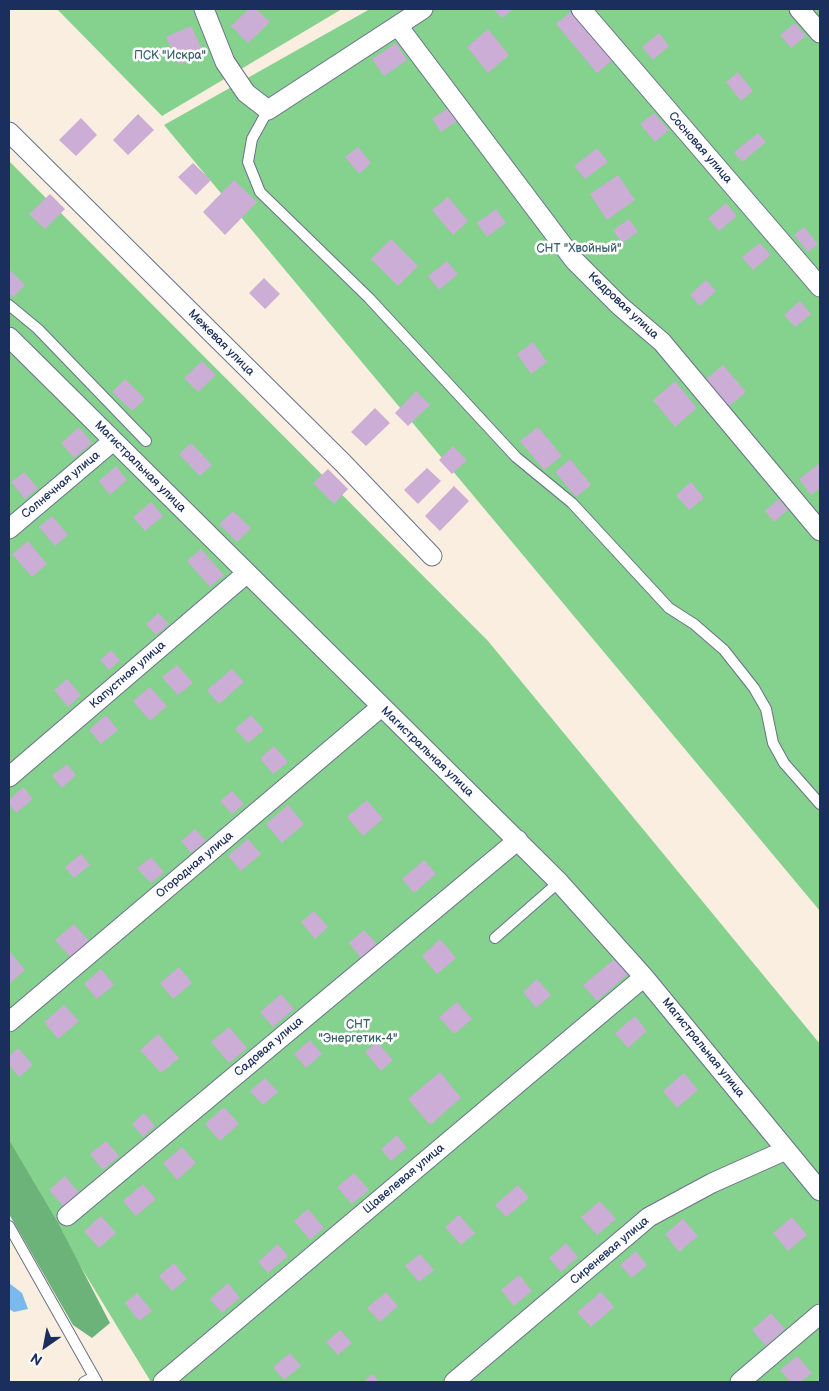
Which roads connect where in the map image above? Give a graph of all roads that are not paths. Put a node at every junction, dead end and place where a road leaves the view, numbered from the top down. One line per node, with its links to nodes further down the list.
1 (204, 9): 7 (street)
2 (423, 9): 5 (street)
3 (581, 9): 9 (street, Сосновая улица)
4 (799, 9): 6 (street)
5 (398, 26): 7 (street); 15 (street, Кедровая улица)
6 (820, 34)
7 (268, 110): 20 (lane)
8 (9, 132): 16 (street, Межевая улица)
9 (820, 288)
10 (9, 305): 13 (lane)
11 (9, 337): 12 (street, Магистральная улица)
12 (113, 441): 14 (street, Солнечная улица); 17 (street, Магистральная улица)
13 (146, 441)
14 (9, 530)
15 (820, 531)
16 (432, 556)
17 (247, 573): 18 (street, Магистральная улица); 19 (street, Капустная улица)
18 (381, 707): 21 (street, Магистральная улица); 25 (street, Огородная улица)
19 (9, 777)
20 (820, 804)
21 (518, 840): 22 (street, Магистральная улица); 28 (street, Садовая улица)
22 (560, 882): 23 (lane); 24 (street, Магистральная улица)
23 (496, 938)
24 (644, 977): 26 (street, Магистральная улица); 33 (street, Щавелевая улица)
25 (9, 1022)
26 (786, 1150): 27 (street, Магистральная улица); 34 (street, Сиреневая улица)
27 (820, 1190)
28 (67, 1216)
29 (9, 1226): 31 (lane)
30 (820, 1314): 35 (street)
31 (95, 1379): 32 (lane)
32 (84, 1382)
33 (163, 1382)
34 (454, 1382)
35 (740, 1382)

